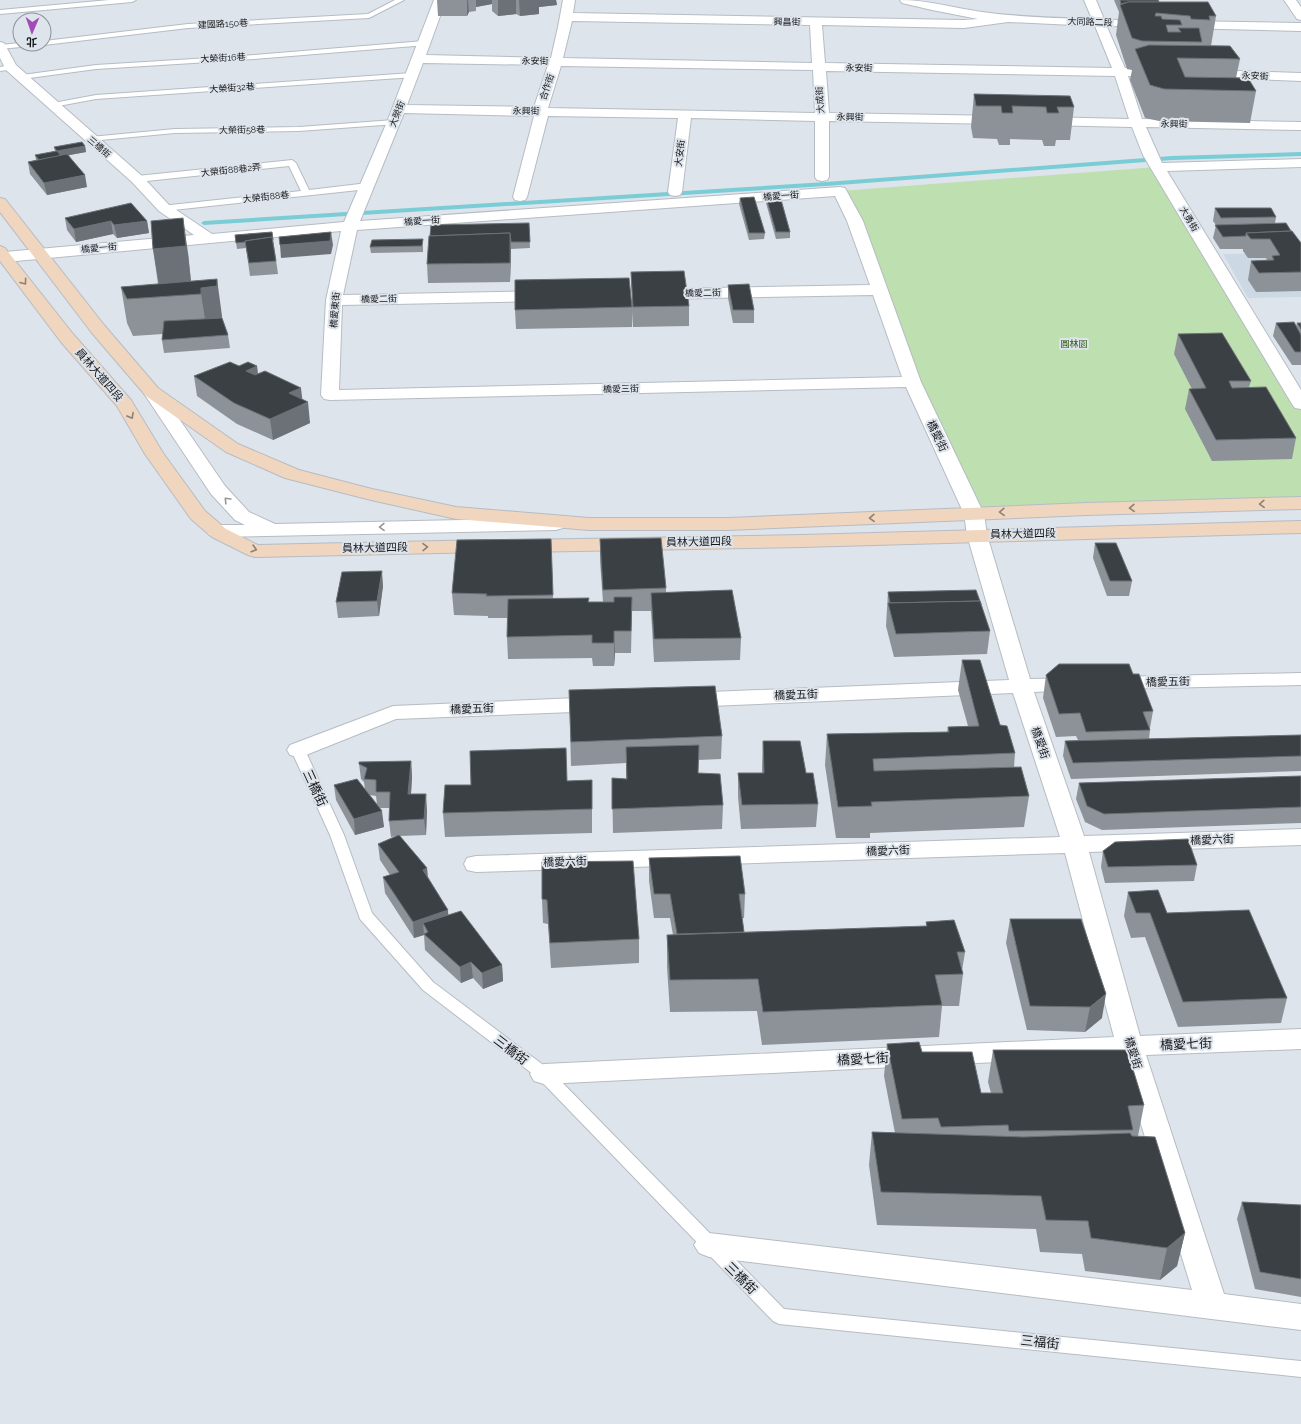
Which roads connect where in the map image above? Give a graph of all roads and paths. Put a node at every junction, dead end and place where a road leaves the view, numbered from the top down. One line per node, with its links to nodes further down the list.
1 (132, 0): 8 (lane)
2 (400, 0): 17 (lane, 建國路150巷)
3 (440, 0): 18 (street, 大榮街)
4 (569, 0): 10 (street, 合作街)
5 (906, 0): 11 (street, 大同路二段)
6 (1090, 0): 13 (street, 大勇街)
7 (1290, 0): 9 (street)
8 (0, 12)
9 (1301, 16)
10 (567, 17): 12 (street, 興昌街); 22 (street, 合作街)
11 (1007, 19): 12 (street, 興昌街); 13 (street, 大同路二段)
12 (816, 22): 23 (street, 大成街)
13 (1100, 23): 14 (street, 大同路二段); 25 (street, 大勇街)
14 (1123, 24)
15 (1169, 24): 16 (street)
16 (1301, 27)
17 (52, 41)
18 (424, 43): 21 (street, 大榮街); 29 (lane, 大榮街16巷)
19 (12, 46): 20 (lane)
20 (0, 47): 24 (street, 三橋街)
21 (418, 59): 22 (street, 永安街); 28 (street, 大榮街)
22 (556, 61): 23 (street, 永安街); 32 (street, 合作街)
23 (818, 67): 25 (street, 永安街); 35 (street, 大成街)
24 (5, 68): 29 (street, 三橋街)
25 (1120, 72): 26 (street, 永安街); 36 (street, 大勇街)
26 (1175, 74)
27 (1191, 74): 30 (street, 永安街)
28 (412, 75): 31 (lane, 大榮街32巷); 34 (street, 大榮街)
29 (22, 77): 31 (street, 三橋街)
30 (1301, 77)
31 (53, 105): 38 (street, 三橋街)
32 (542, 111): 33 (street, 永興街); 34 (street, 永興街); 47 (street, 合作街)
33 (685, 114): 35 (street, 永興街); 45 (street, 大安街)
34 (396, 115): 38 (lane, 大榮街58巷); 43 (street, 大榮街)
35 (822, 117): 36 (street, 永興街); 41 (street, 大成街)
36 (1137, 123): 37 (street, 永興街); 39 (street, 大勇街)
37 (1301, 126)
38 (90, 140): 42 (street, 三橋街)
39 (1154, 162): 40 (street); 61 (street, 大勇街)
40 (1301, 162)
41 (822, 177)
42 (137, 180): 44 (lane, 大榮街88巷2弄); 49 (street, 三橋街)
43 (368, 186): 44 (lane, 大榮街88巷); 50 (street, 大榮街)
44 (306, 192): 49 (lane, 大榮街88巷)
45 (675, 192)
46 (840, 192): 50 (street, 橋愛一街); 54 (street, 橋愛街)
47 (520, 197)
48 (0, 202): 52 (main road, 員林大道四段)
49 (164, 208): 51 (street, 三橋街)
50 (353, 219): 51 (street, 橋愛一街); 57 (street, 橋愛東街)
51 (208, 238): 52 (street, 橋愛一街)
52 (38, 253): 53 (street, 橋愛一街); 59 (main road, 員林大道四段)
53 (3, 254): 67 (main road, 員林大道四段, one-way to 67)
54 (880, 290): 55 (street, 橋愛二街); 58 (street, 橋愛街)
55 (643, 294)
56 (564, 296): 57 (street, 橋愛二街)
57 (334, 300): 60 (street, 橋愛東街)
58 (912, 382): 60 (street, 橋愛三街); 64 (street, 橋愛街)
59 (152, 392): 63 (main road, 員林大道四段); 66 (street, one-way to 59)
60 (330, 395)
61 (1301, 404)
62 (1301, 503): 64 (main road, 員林大道四段, one-way to 64)
63 (589, 524): 64 (main road, 員林大道四段, one-way to 63); 66 (street, one-way to 66)
64 (975, 524): 65 (main road, 員林大道四段); 67 (main road, 員林大道四段, one-way to 64); 69 (street, 橋愛街)
65 (1301, 527)
66 (271, 529): 67 (street)
67 (216, 531)
68 (1301, 679): 69 (street, 橋愛五街)
69 (1021, 686): 70 (street, 橋愛五街); 74 (street, 橋愛街)
70 (663, 701)
71 (623, 703): 72 (street, 橋愛五街)
72 (298, 750): 78 (lane, 三橋街)
73 (1301, 837): 74 (street, 橋愛六街)
74 (1075, 845): 75 (street, 橋愛六街); 77 (street, 橋愛街)
75 (476, 864)
76 (1301, 1040): 77 (street, 橋愛七街)
77 (1130, 1046): 78 (street, 橋愛七街); 80 (street, 橋愛街)
78 (544, 1074): 79 (lane, 三橋街)
79 (709, 1245): 80 (street); 81 (lane, 三橋街)
80 (1212, 1305): 82 (street)
81 (779, 1316): 83 (lane, 三福街)
82 (1301, 1317)
83 (1301, 1369)

